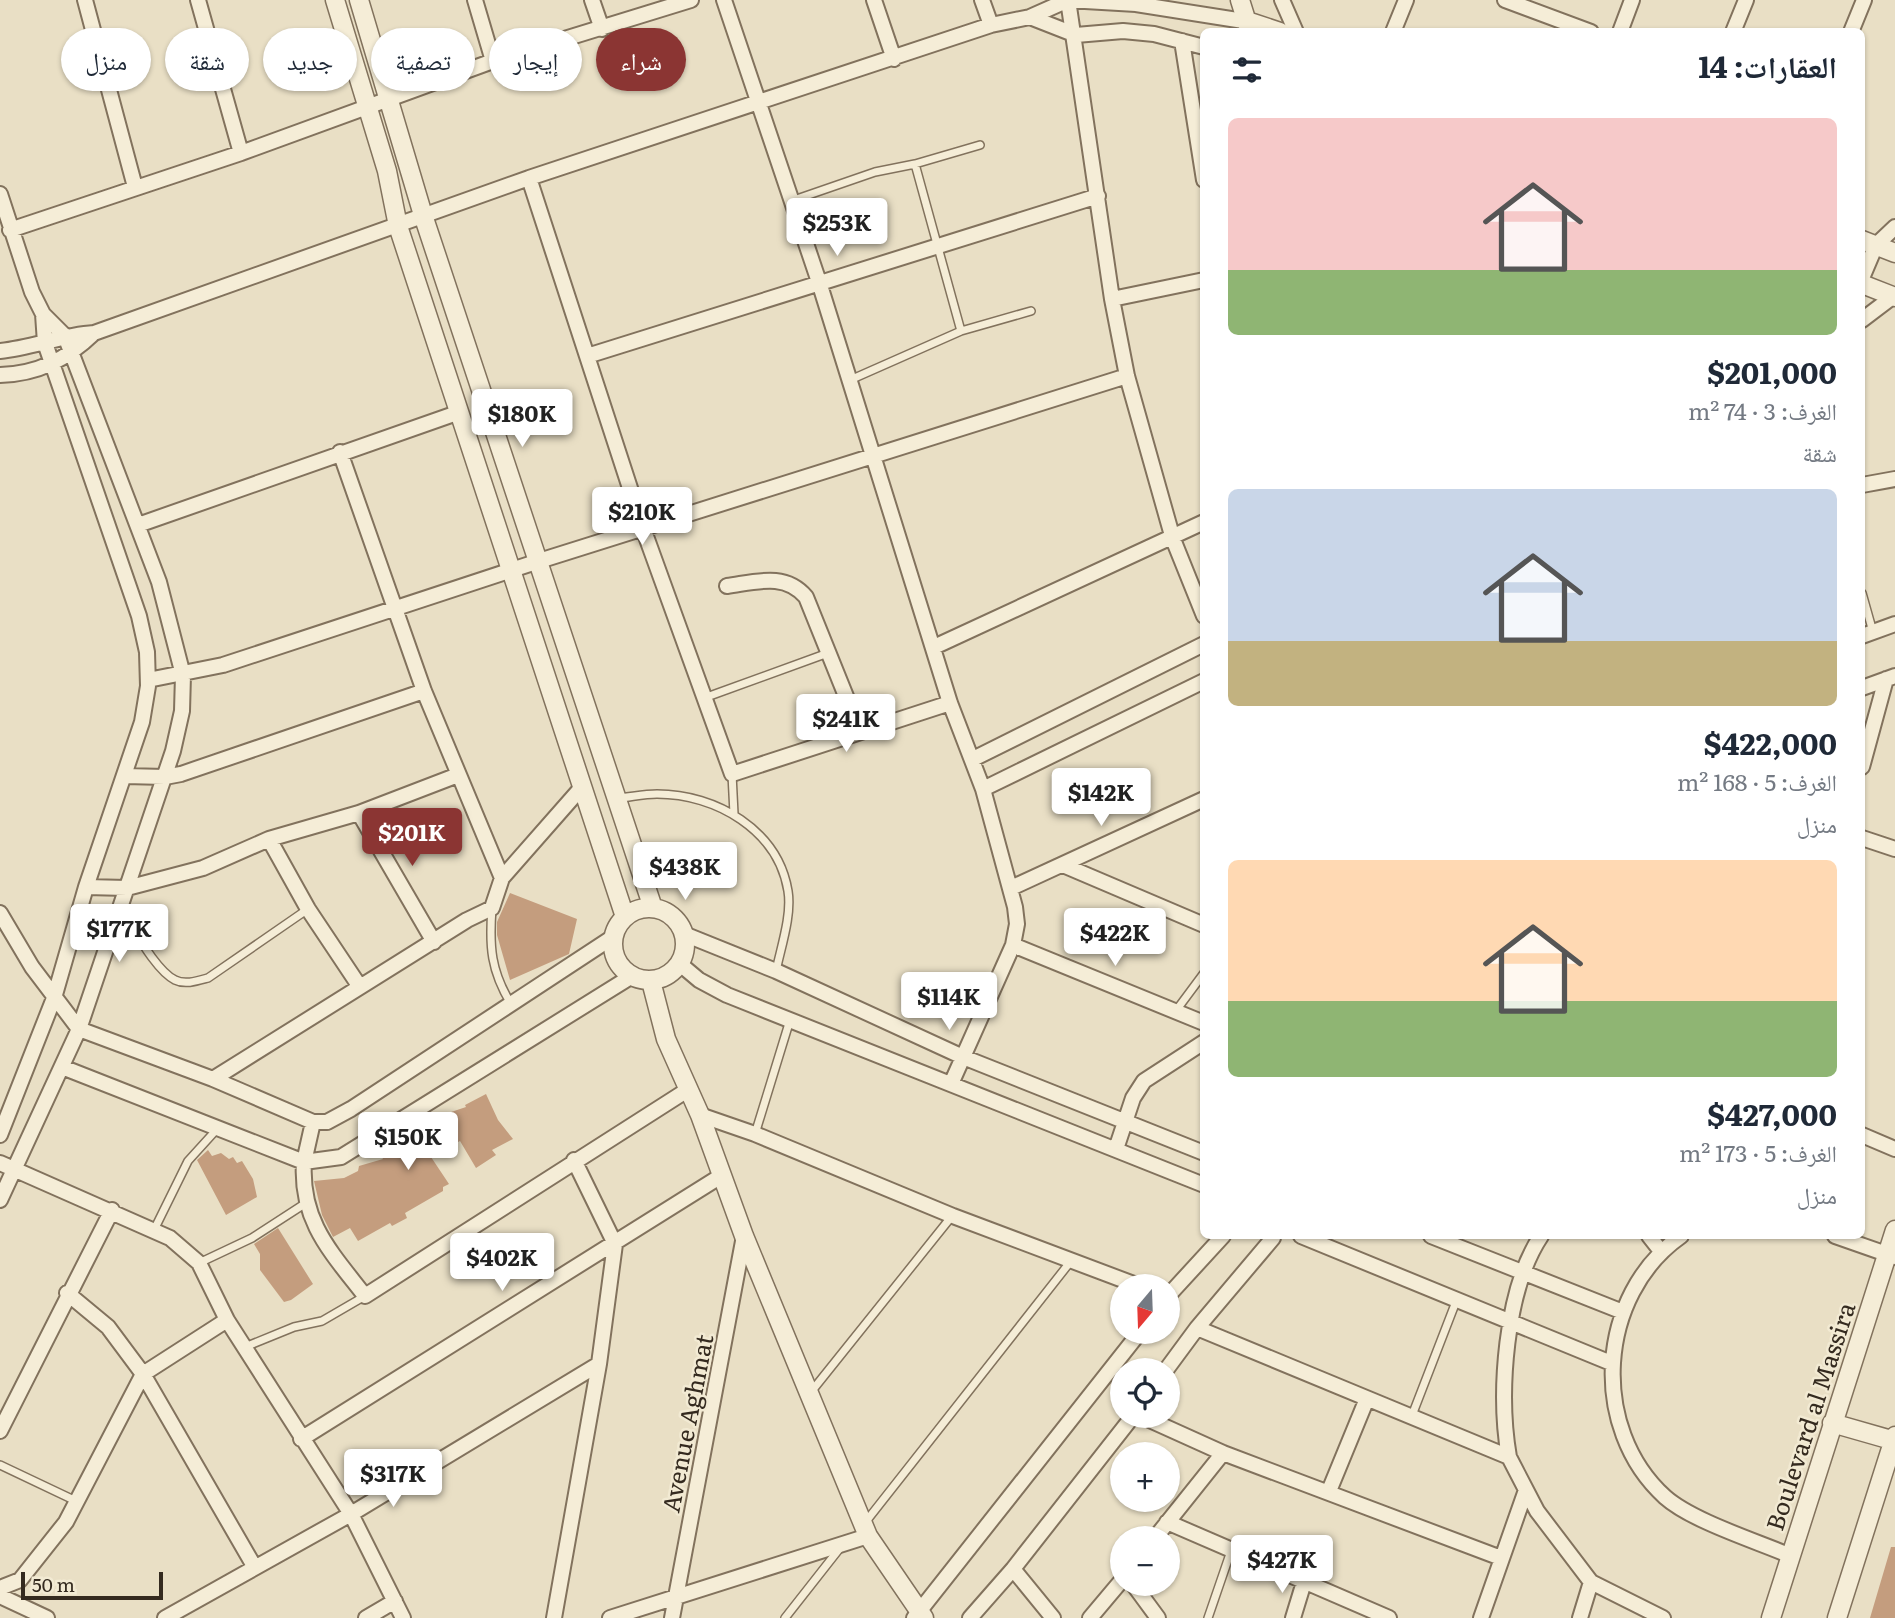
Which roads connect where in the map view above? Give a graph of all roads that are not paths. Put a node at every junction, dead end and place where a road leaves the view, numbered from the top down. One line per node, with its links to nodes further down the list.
1 (85, 0): 44 (street)
2 (198, 0): 40 (street)
3 (335, 0): 38 (street)
4 (359, 0): 36 (street)
5 (475, 0): 33 (street)
6 (592, 0): 22 (street)
7 (691, 0): 23 (street)
8 (724, 0): 37 (street)
9 (874, 0): 34 (street)
10 (982, 0): 20 (street)
11 (1068, 0): 19 (street); 21 (street); 30 (street)
12 (1240, 0): 21 (street)
13 (1282, 0): 24 (street)
14 (1406, 0): 25 (street)
15 (1505, 0): 26 (street)
16 (1632, 0): 27 (street)
17 (1746, 0): 28 (street)
18 (1864, 0): 29 (street)
19 (1030, 17): 20 (street); 30 (street)
20 (991, 25): 34 (street)
21 (1250, 27)
22 (602, 28)
23 (605, 28)
24 (1294, 28)
25 (1395, 28)
26 (1580, 28)
27 (1622, 28)
28 (1735, 28)
29 (1853, 28)
30 (1076, 35): 31 (street); 46 (street)
31 (1182, 41): 32 (street); 41 (street)
32 (1200, 46)
33 (489, 47)
34 (894, 60): 37 (street)
35 (489, 62): 36 (street)
36 (390, 97): 38 (street); 48 (street)
37 (758, 103): 43 (street); 47 (street)
38 (366, 108): 40 (street); 49 (street)
39 (980, 145): 42 (lane)
40 (241, 153): 44 (street)
41 (1200, 155)
42 (915, 164): 47 (lane); 53 (lane)
43 (529, 178): 48 (street); 70 (street)
44 (135, 187): 51 (street)
45 (0, 194): 51 (street)
46 (1098, 196): 53 (street); 60 (street)
47 (791, 201): 57 (street)
48 (423, 215): 49 (street); 84 (street)
49 (398, 226): 65 (street); 75 (street)
50 (1895, 227): 52 (street)
51 (10, 230): 62 (street)
52 (1869, 243): 54 (street); 55 (street)
53 (937, 246): 57 (street); 64 (lane)
54 (1895, 253)
55 (1865, 263)
56 (1200, 281): 60 (street)
57 (819, 282): 70 (street); 74 (street)
58 (1865, 285): 59 (street)
59 (1895, 297): 63 (street)
60 (1112, 299): 73 (street)
61 (1031, 312): 64 (lane)
62 (43, 314): 66 (street); 67 (street)
63 (1865, 318)
64 (961, 331): 74 (lane)
65 (94, 333): 66 (street); 69 (street)
66 (65, 336): 67 (street); 69 (street)
67 (45, 343): 68 (street); 71 (street)
68 (0, 351)
69 (72, 354): 71 (street); 81 (street)
70 (587, 356): 82 (street)
71 (52, 364): 72 (street); 97 (street)
72 (0, 376)
73 (1127, 376): 77 (street); 83 (street)
74 (849, 380): 77 (street)
75 (457, 413): 76 (street); 85 (street)
76 (340, 452): 81 (street); 88 (street)
77 (872, 457): 82 (street); 93 (street)
78 (1895, 479): 79 (street)
79 (1865, 484)
80 (1200, 524): 83 (street)
81 (138, 525): 95 (street)
82 (643, 528): 84 (street); 101 (street)
83 (1173, 539): 87 (street); 93 (street)
84 (539, 561): 85 (street); 112 (street)
85 (511, 571): 88 (street); 110 (street)
86 (727, 586): 94 (street)
87 (1200, 603)
88 (397, 609): 95 (street); 100 (street)
89 (1865, 614): 91 (lane)
90 (1895, 624): 91 (street)
91 (1868, 634)
92 (1200, 646): 105 (street)
93 (934, 647): 102 (street)
94 (829, 653): 101 (lane); 103 (street)
95 (183, 675): 97 (street); 109 (street)
96 (1890, 678): 99 (street); 104 (street)
97 (148, 680): 108 (street)
98 (1200, 683): 111 (street)
99 (1865, 687)
100 (424, 691): 107 (street); 109 (street)
101 (704, 698): 106 (street)
102 (950, 703): 103 (street); 105 (street)
103 (860, 731): 106 (street)
104 (1865, 758)
105 (973, 759): 111 (street)
106 (732, 774): 115 (lane)
107 (458, 775): 114 (street); 120 (street)
108 (125, 776): 109 (street); 121 (street)
109 (165, 777): 122 (street)
110 (582, 787): 120 (street); 129 (street)
111 (982, 789): 123 (street)
112 (618, 798): 115 (lane); 126 (street)
113 (1200, 801): 119 (street)
114 (359, 813): 116 (street); 133 (street)
115 (734, 814): 136 (lane)
116 (269, 839): 122 (street); 127 (street)
117 (1865, 839): 118 (street)
118 (1895, 849)
119 (1063, 865): 123 (street); 130 (street)
120 (502, 878): 125 (street)
121 (86, 887): 122 (street); 141 (street)
122 (127, 888): 124 (street)
123 (1012, 888): 134 (street)
124 (120, 908): 127 (lane); 146 (street)
125 (492, 908): 133 (street); 142 (lane)
126 (653, 908): 129 (street); 131 (street)
127 (308, 909): 140 (street)
128 (0, 913): 141 (street)
129 (625, 917): 132 (street)
130 (1200, 923)
131 (684, 934): 135 (street); 136 (street)
132 (613, 937): 137 (street); 142 (street)
133 (434, 942): 140 (street)
134 (1013, 945): 143 (street); 148 (street)
135 (680, 964): 139 (street); 144 (street)
136 (776, 971): 148 (street)
137 (632, 976): 139 (street); 164 (street)
138 (1200, 979): 143 (lane)
139 (651, 981): 152 (street)
140 (360, 987): 150 (street)
141 (54, 998): 146 (street); 158 (street)
142 (511, 1004): 155 (street)
143 (1175, 1012): 145 (street)
144 (790, 1020): 151 (street); 157 (lane)
145 (1200, 1022)
146 (79, 1029): 149 (street); 150 (street)
147 (1200, 1045): 154 (street)
148 (963, 1058): 151 (street); 154 (street)
149 (62, 1067): 156 (street); 166 (street)
150 (213, 1079): 155 (street)
151 (951, 1084): 160 (street)
152 (689, 1089): 153 (street); 163 (street)
153 (700, 1115): 157 (street); 167 (street)
154 (1126, 1121): 160 (street); 162 (street)
155 (313, 1122): 164 (street)
156 (218, 1128): 164 (street); 173 (lane)
157 (755, 1134): 172 (street)
158 (0, 1135)
159 (1865, 1136): 161 (street)
160 (1116, 1149): 168 (street)
161 (1895, 1149)
162 (1200, 1151)
163 (574, 1160): 184 (street); 193 (street)
164 (304, 1162): 170 (street)
165 (0, 1163): 166 (street)
166 (15, 1172): 169 (street); 171 (street)
167 (721, 1176): 175 (street); 184 (street)
168 (1200, 1183)
169 (0, 1200)
170 (306, 1203): 188 (lane); 193 (street)
171 (111, 1209): 173 (street); 192 (street)
172 (953, 1216): 187 (street); 205 (lane)
173 (154, 1230): 188 (street)
174 (1895, 1230): 186 (street, Boulevard al Massira)
175 (744, 1236): 205 (street); 236 (street, Avenue Aghmat)
176 (1220, 1239): 191 (street)
177 (1268, 1239): 198 (street)
178 (1307, 1239): 194 (street)
179 (1438, 1239): 189 (street)
180 (1540, 1239): 189 (street)
181 (1651, 1239): 185 (street)
182 (1676, 1239): 185 (street)
183 (1843, 1239): 186 (street)
184 (615, 1244): 203 (street); 212 (street)
185 (1660, 1250): 195 (street)
186 (1891, 1256): 208 (street, Boulevard al Massira)
187 (1071, 1261): 190 (street); 223 (lane)
188 (199, 1263): 196 (street)
189 (1523, 1273): 195 (street); 197 (street)
190 (1110, 1275)
191 (1180, 1283)
192 (67, 1293): 204 (street); 211 (street)
193 (365, 1296): 200 (lane)
194 (1457, 1298): 197 (street); 207 (lane)
195 (1623, 1312): 202 (street)
196 (226, 1320): 200 (street); 204 (street)
197 (1513, 1320): 202 (street); 215 (street)
198 (1196, 1328): 201 (street); 206 (street)
199 (1131, 1344): 238 (street)
200 (245, 1347): 212 (street)
201 (1175, 1358)
202 (1611, 1363): 226 (street)
203 (599, 1364): 220 (street); 243 (street)
204 (143, 1374): 219 (street); 228 (street)
205 (810, 1393): 223 (street)
206 (1366, 1401): 207 (street); 218 (street)
207 (1411, 1418): 215 (street)
208 (1832, 1423): 213 (street); 226 (street, Boulevard al Massira)
209 (1124, 1428): 229 (street)
210 (1168, 1428): 214 (street)
211 (0, 1431)
212 (301, 1439): 220 (street)
213 (1895, 1439): 258 (street)
214 (1223, 1453): 218 (street); 221 (street)
215 (1509, 1457): 217 (street)
216 (0, 1465): 219 (lane)
217 (1527, 1490): 227 (street); 231 (street)
218 (1329, 1491): 227 (street)
219 (76, 1500): 232 (street)
220 (351, 1514): 228 (street); 237 (street)
221 (1167, 1522): 222 (street); 225 (street)
222 (1164, 1526)
223 (866, 1530): 224 (street); 238 (street)
224 (843, 1545): 236 (street); 246 (lane)
225 (1231, 1551): 230 (street); 251 (lane)
226 (1791, 1556): 257 (street, Boulevard al Massira)
227 (1501, 1558): 254 (street)
228 (254, 1566): 240 (street)
229 (1013, 1569): 247 (street); 248 (street)
230 (1304, 1582): 252 (street); 253 (street)
231 (1591, 1582): 255 (street); 256 (street)
232 (0, 1588)
233 (1110, 1594): 249 (street)
234 (0, 1596): 239 (street)
235 (1142, 1596): 250 (street)
236 (676, 1599): 244 (street); 245 (street, Avenue Aghmat)
237 (395, 1601): 241 (street); 242 (street)
238 (919, 1616)
239 (47, 1618)
240 (165, 1618)
241 (366, 1618)
242 (403, 1618)
243 (554, 1618)
244 (610, 1618)
245 (672, 1618)
246 (785, 1618)
247 (970, 1618)
248 (1053, 1618)
249 (1090, 1618)
250 (1158, 1618)
251 (1208, 1618)
252 (1293, 1618)
253 (1389, 1618)
254 (1481, 1618)
255 (1580, 1618)
256 (1663, 1618)
257 (1771, 1618)
258 (1838, 1618)

